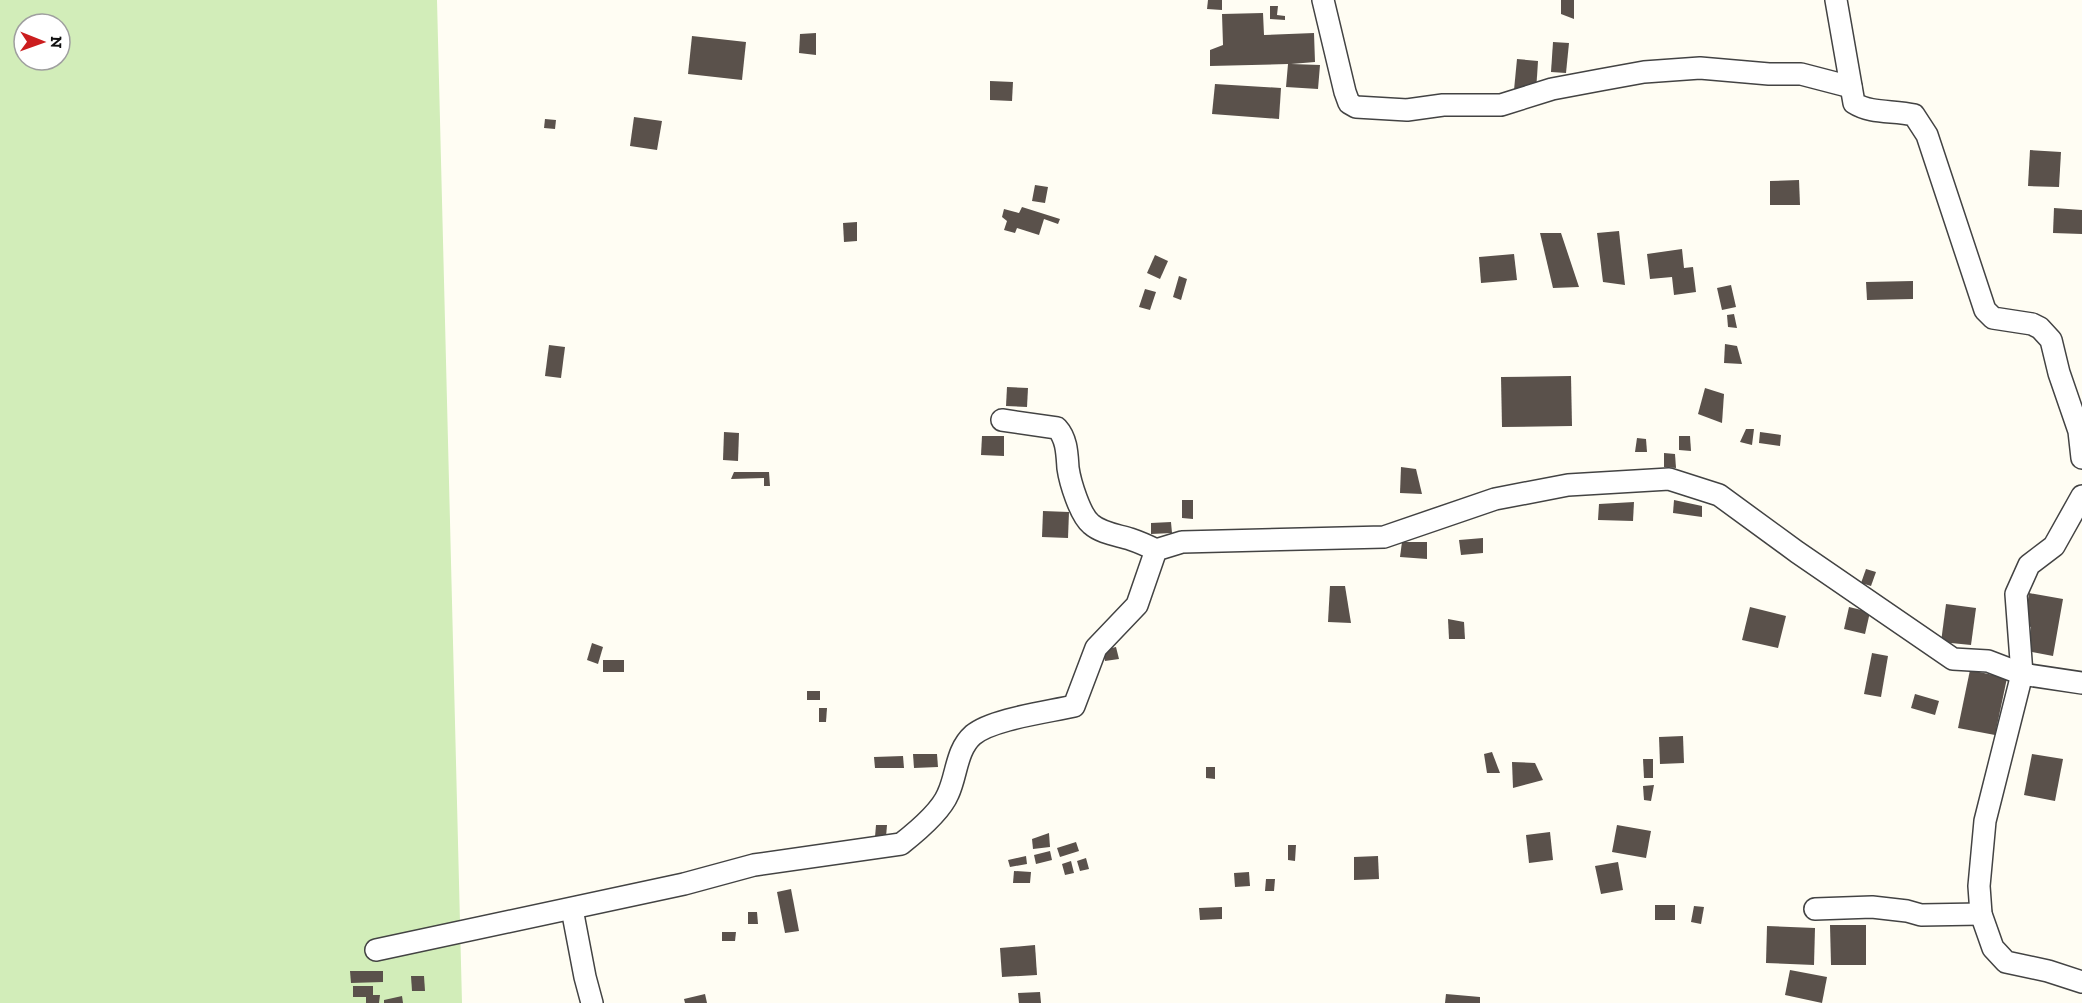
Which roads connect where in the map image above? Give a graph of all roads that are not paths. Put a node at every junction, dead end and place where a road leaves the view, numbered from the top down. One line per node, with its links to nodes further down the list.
1 (1323, 0): 3 (street)
2 (1836, 0): 3 (street)
3 (1851, 87): 5 (street)
4 (1002, 420): 7 (street)
5 (2082, 458)
6 (2082, 496): 8 (street)
7 (1156, 549): 8 (street); 10 (street)
8 (2022, 674): 9 (street); 12 (street)
9 (2082, 683)
10 (572, 909): 13 (street); 15 (street)
11 (1815, 909): 12 (street)
12 (1981, 915): 14 (street)
13 (376, 950)
14 (2082, 982)
15 (592, 1003)

